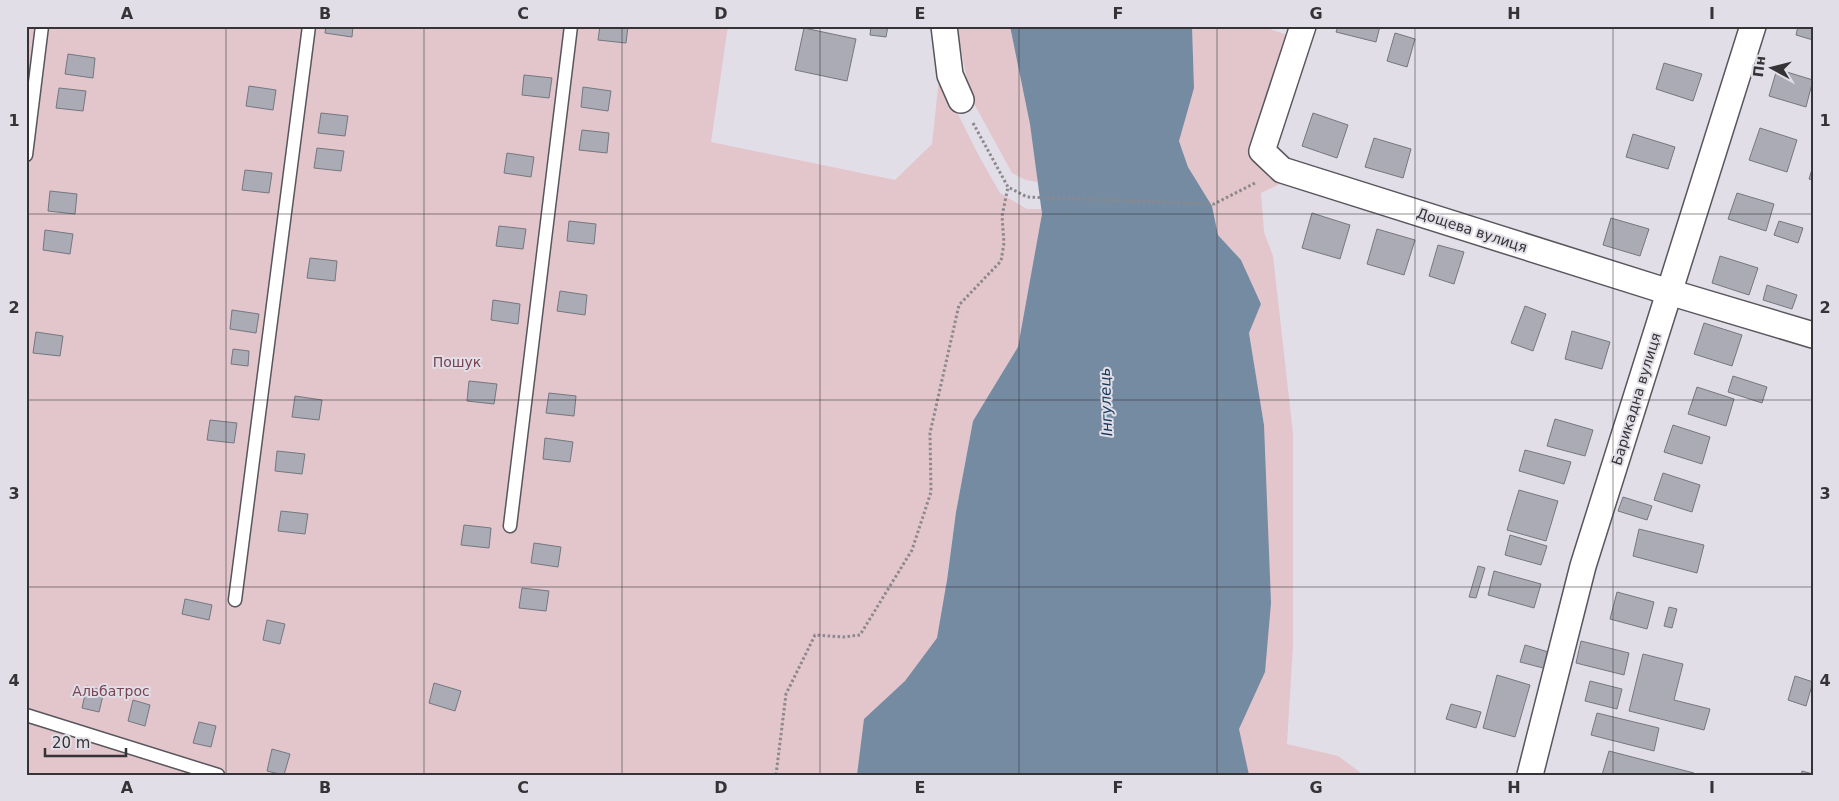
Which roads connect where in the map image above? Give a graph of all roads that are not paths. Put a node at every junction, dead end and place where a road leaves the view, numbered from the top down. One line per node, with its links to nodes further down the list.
1 (42, 26): 8 (lane)
2 (309, 26): 12 (lane)
3 (570, 26): 11 (lane)
4 (944, 26): 7 (street)
5 (1302, 26): 9 (street, Дощева вулиця)
6 (1753, 26): 9 (street, Барикадна вулиця)
7 (961, 100)
8 (26, 155)
9 (1670, 292): 10 (street, Дощева вулиця); 15 (street, Барикадна вулиця)
10 (1813, 335)
11 (510, 526)
12 (235, 600)
13 (26, 715): 14 (lane)
14 (215, 774)
15 (1530, 775)

